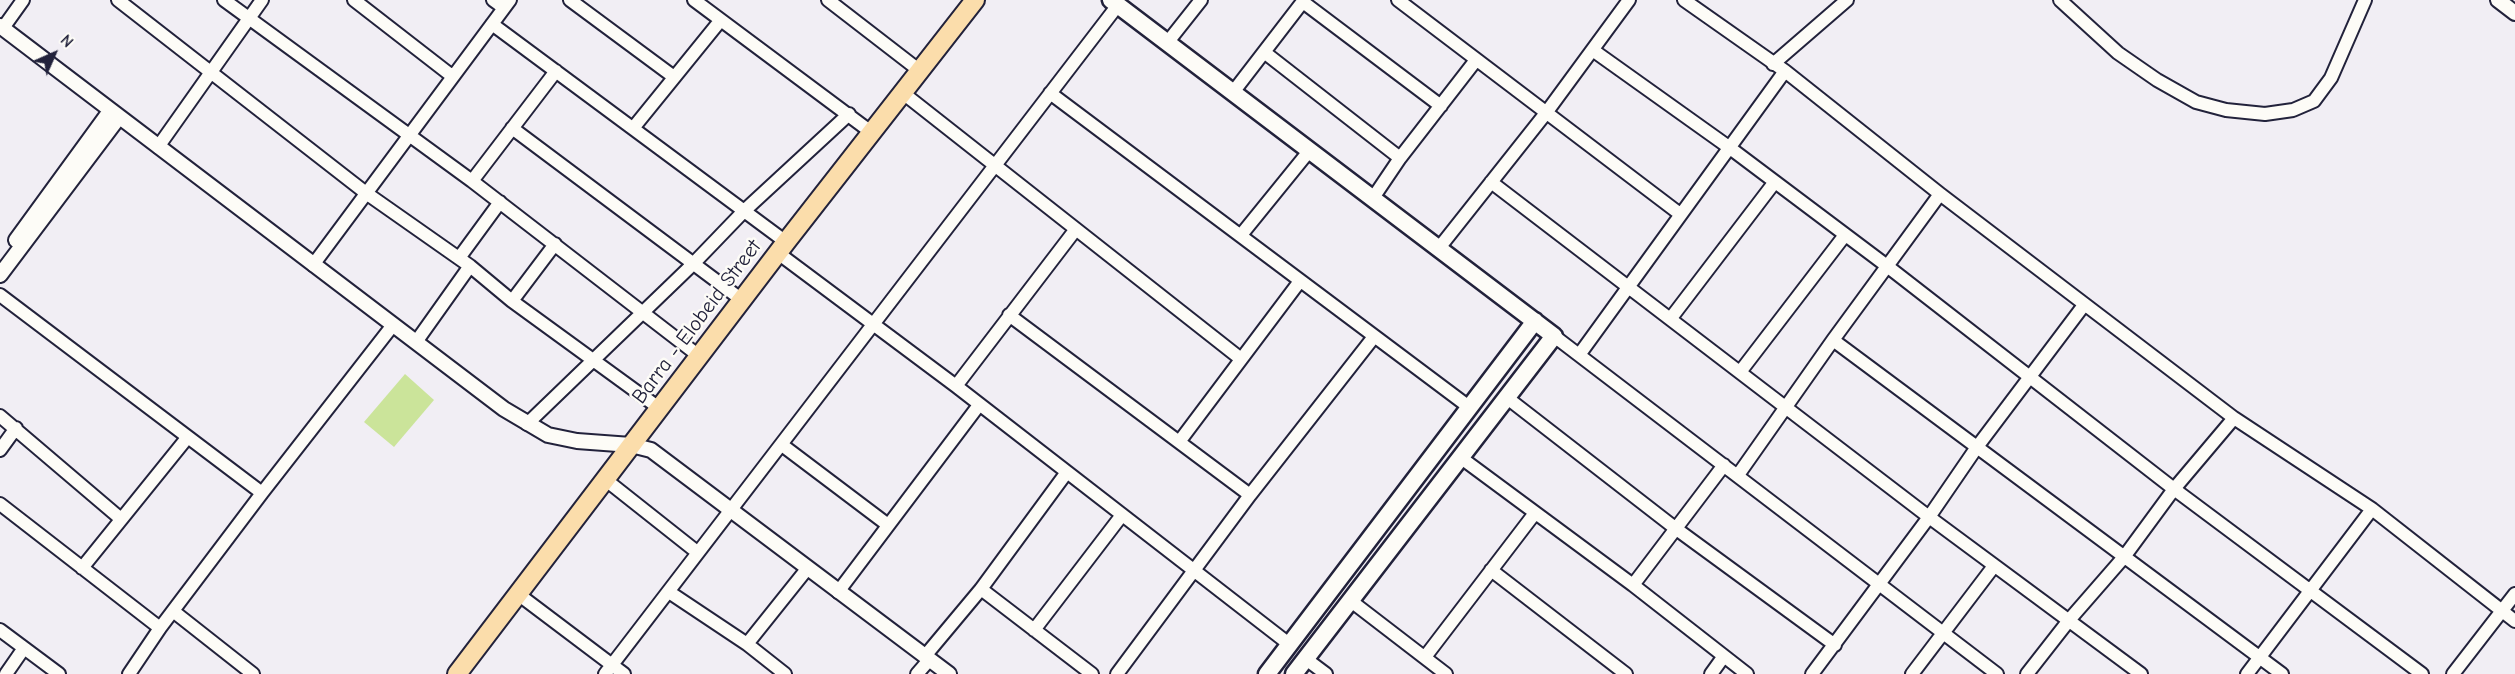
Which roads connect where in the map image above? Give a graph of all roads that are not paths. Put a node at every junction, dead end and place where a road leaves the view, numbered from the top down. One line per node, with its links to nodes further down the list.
1 (23, 0): 26 (street)
2 (118, 0): 32 (street)
3 (224, 0): 23 (street)
4 (262, 0): 23 (street)
5 (354, 0): 36 (street)
6 (493, 0): 21 (street)
7 (570, 0): 37 (street)
8 (694, 0): 24 (street)
9 (828, 0): 34 (street)
10 (1201, 0): 27 (street)
11 (1398, 0): 30 (street)
12 (1629, 0): 28 (street)
13 (1684, 0): 31 (street)
14 (1847, 0): 31 (street)
15 (2060, 0): 16 (street)
16 (2365, 0)
17 (2498, 0): 22 (street)
18 (1304, 1): 29 (street); 41 (street)
19 (967, 3): 34 (main road, Barra - Elobeid Street)
20 (1115, 3): 27 (main road); 40 (street)
21 (507, 4): 25 (street)
22 (2515, 13)
23 (249, 18): 32 (street); 48 (street)
24 (720, 21): 37 (street); 44 (street)
25 (492, 24): 33 (street); 36 (street)
26 (1, 27): 43 (street)
27 (1167, 43): 38 (main road)
28 (1594, 51): 42 (street); 50 (street)
29 (1264, 52): 38 (street); 52 (street)
30 (1476, 60): 41 (street); 42 (street)
31 (1773, 64): 35 (street)
32 (211, 71): 49 (street); 57 (street)
33 (556, 71): 45 (street); 46 (street)
34 (920, 71): 39 (main road, Barra - Elobeid Street)
35 (1785, 71): 50 (street); 58 (street)
36 (452, 76): 48 (street)
37 (674, 77): 45 (street)
38 (1234, 91): 51 (main road)
39 (903, 93): 47 (main road, Barra - Elobeid Street); 53 (street)
40 (1050, 93): 53 (street); 64 (street)
41 (1441, 106): 52 (street)
42 (1546, 113): 55 (street); 62 (street)
43 (115, 114): 49 (street); 70 (street); 75 (street)
44 (849, 114): 47 (street); 61 (street)
45 (634, 127): 61 (street)
46 (512, 128): 54 (street); 72 (street)
47 (872, 132): 67 (main road, Barra - Elobeid Street)
48 (408, 136): 54 (street); 57 (street)
49 (158, 147): 71 (street)
50 (1730, 148): 56 (street); 62 (street)
51 (1310, 150): 59 (main road); 64 (street)
52 (1400, 158): 59 (street)
53 (997, 166): 63 (street); 86 (street)
54 (472, 181): 60 (street)
55 (1491, 182): 68 (street); 77 (street)
56 (1774, 183): 65 (street); 84 (street)
57 (366, 192): 69 (street); 71 (street)
58 (1940, 194): 74 (street); 81 (street)
59 (1373, 198): 68 (main road)
60 (500, 202): 66 (street); 69 (street)
61 (744, 211): 67 (street); 72 (street)
62 (1680, 214): 77 (street)
63 (1076, 229): 83 (street); 95 (street)
64 (1241, 235): 76 (street)
65 (1845, 235): 74 (street); 96 (street)
66 (555, 244): 80 (street); 82 (street)
67 (782, 248): 79 (main road, Barra - Elobeid Street); 86 (street)
68 (1440, 248): 85 (main road)
69 (459, 258): 73 (street)
70 (0, 261)
71 (313, 264): 87 (street)
72 (693, 264): 79 (street); 82 (street)
73 (470, 266): 80 (street); 91 (street)
74 (1887, 266): 90 (street); 97 (street)
75 (0, 275)
76 (1300, 280): 89 (street); 95 (street)
77 (1627, 285): 84 (street); 92 (street)
78 (0, 295): 108 (street)
79 (742, 300): 93 (main road, Barra - Elobeid Street)
80 (512, 301): 94 (street)
81 (2084, 305): 97 (street); 105 (street)
82 (643, 311): 93 (street); 94 (street)
83 (1009, 315): 98 (street); 109 (street)
84 (1671, 318): 96 (street)
85 (1535, 321): 88 (main road); 101 (main road)
86 (873, 323): 98 (street); 111 (street)
87 (393, 325): 91 (street); 120 (street)
88 (1554, 336): 92 (street); 99 (main road)
89 (1373, 338): 101 (street); 121 (street)
90 (1833, 340): 102 (street); 112 (street)
91 (416, 342): 106 (street)
92 (1579, 355): 115 (street)
93 (699, 356): 103 (main road, Barra - Elobeid Street)
94 (593, 359): 103 (street); 106 (street)
95 (1241, 359): 109 (street)
96 (1740, 372): 102 (street)
97 (2030, 378): 112 (street); 119 (street)
98 (956, 387): 100 (street)
99 (1506, 397): 114 (main road); 130 (street)
100 (979, 405): 116 (street); 129 (street)
101 (1469, 407): 156 (main road)
102 (1786, 407): 117 (street); 127 (street)
103 (658, 408): 110 (main road, Barra - Elobeid Street)
104 (0, 416): 107 (street)
105 (2234, 418): 119 (street); 124 (street)
106 (527, 424): 110 (street)
107 (16, 428): 113 (street); 128 (street)
108 (187, 438): 120 (street); 128 (street)
109 (1179, 442): 121 (street)
110 (631, 445): 118 (main road, Barra - Elobeid Street); 123 (street)
111 (782, 445): 123 (street); 129 (street)
112 (1977, 447): 127 (street); 132 (street)
113 (0, 450)
114 (1460, 457): 125 (street); 146 (main road)
115 (1724, 465): 117 (street); 130 (street)
116 (1067, 472): 126 (street); 140 (street)
117 (1738, 475): 138 (street)
118 (606, 480): 131 (street); 144 (main road, Barra - Elobeid Street)
119 (2174, 489): 132 (street); 142 (street)
120 (262, 493): 148 (street)
121 (1250, 495): 136 (street)
122 (0, 504): 134 (street)
123 (731, 508): 131 (street); 135 (street)
124 (2372, 509): 142 (street); 147 (street)
125 (1535, 513): 137 (street); 139 (street)
126 (1122, 515): 136 (street); 153 (street)
127 (1929, 517): 133 (street); 138 (street)
128 (121, 519): 134 (street)
129 (888, 525): 143 (street)
130 (1675, 528): 139 (street); 157 (street)
131 (697, 552): 141 (street)
132 (2124, 557): 149 (street); 162 (street)
133 (1994, 566): 149 (street); 154 (street)
134 (82, 568): 151 (street)
135 (807, 569): 143 (street); 155 (street)
136 (1194, 570): 156 (street); 175 (street)
137 (1491, 570): 161 (street); 180 (street)
138 (1881, 584): 154 (street); 157 (street)
139 (1633, 585): 159 (street)
140 (981, 589): 153 (street); 160 (street)
141 (669, 591): 155 (street); 164 (street)
142 (2310, 591): 162 (street); 190 (street)
143 (838, 592): 160 (street)
144 (518, 594): 164 (street); 170 (main road, Barra - Elobeid Street)
145 (2515, 594): 147 (street)
146 (1351, 601): 161 (street); 163 (main road)
147 (2502, 610): 150 (street); 191 (street)
148 (173, 611): 151 (street); 169 (street)
149 (2070, 619): 186 (street); 187 (street)
150 (2515, 621)
151 (160, 628): 168 (street)
152 (0, 630): 158 (street)
153 (1034, 630): 174 (street)
154 (1944, 631): 184 (street); 185 (street)
155 (747, 644): 165 (street)
156 (1289, 644): 176 (main road)
157 (1835, 645): 183 (street)
158 (24, 648): 166 (street); 167 (street)
159 (1724, 656): 181 (street); 182 (street)
160 (927, 657): 172 (street); 173 (street)
161 (1425, 657): 179 (street)
162 (2260, 657): 188 (street); 189 (street)
163 (1306, 659): 177 (main road); 178 (street)
164 (609, 670): 171 (street)
165 (781, 673)
166 (6, 674)
167 (59, 674)
168 (129, 674)
169 (254, 674)
170 (457, 674)
171 (624, 674)
172 (917, 674)
173 (949, 674)
174 (1092, 674)
175 (1117, 674)
176 (1267, 674)
177 (1294, 674)
178 (1326, 674)
179 (1446, 674)
180 (1626, 674)
181 (1711, 674)
182 (1748, 674)
183 (1812, 674)
184 (1912, 674)
185 (1997, 674)
186 (2027, 674)
187 (2141, 674)
188 (2247, 674)
189 (2282, 674)
190 (2422, 674)
191 (2453, 674)

